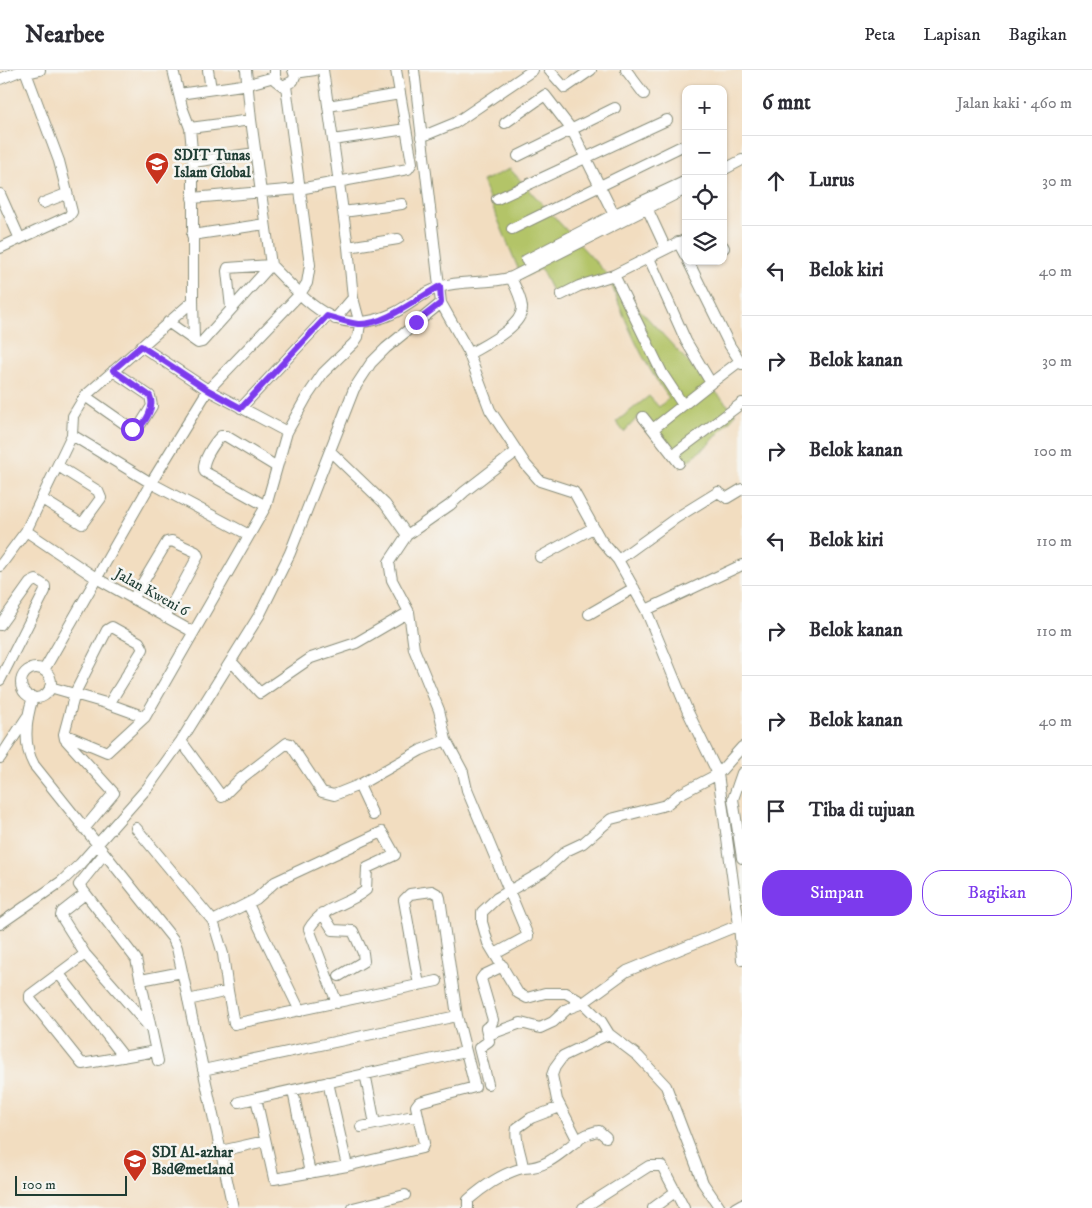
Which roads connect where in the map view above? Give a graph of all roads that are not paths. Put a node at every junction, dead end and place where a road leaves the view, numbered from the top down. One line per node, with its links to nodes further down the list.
1 (40, 70): 13 (street)
2 (173, 70): 20 (street)
3 (208, 70): 19 (street)
4 (246, 70): 17 (street)
5 (315, 70): 14 (street)
6 (323, 70): 23 (street)
7 (396, 70): 21 (street)
8 (414, 70): 31 (street)
9 (533, 70): 31 (street)
10 (549, 70): 11 (street)
11 (591, 70)
12 (626, 70): 22 (street)
13 (25, 71): 16 (street); 47 (street)
14 (294, 72): 18 (street)
15 (274, 74): 17 (street); 18 (street)
16 (0, 80)
17 (249, 84): 19 (street); 25 (street)
18 (286, 86): 43 (street)
19 (211, 89): 20 (street)
20 (179, 94): 28 (street)
21 (400, 94): 23 (street); 29 (street)
22 (644, 94)
23 (328, 106): 32 (street)
24 (615, 108): 30 (street)
25 (251, 120): 28 (street); 34 (street)
26 (667, 120): 36 (street)
27 (505, 123): 30 (street)
28 (190, 128): 38 (street)
29 (406, 129): 32 (street); 40 (street)
30 (572, 130): 35 (street); 36 (street)
31 (421, 137): 70 (street)
32 (333, 140): 40 (street)
33 (680, 147): 42 (street)
34 (256, 154): 38 (street); 45 (street)
35 (518, 156)
36 (586, 157): 42 (street); 49 (street)
37 (742, 160): 39 (street)
38 (193, 162): 48 (street)
39 (727, 168)
40 (339, 181): 43 (street); 53 (street)
41 (682, 183): 54 (street)
42 (601, 186): 54 (street); 56 (street)
43 (299, 189): 45 (street); 71 (street)
44 (682, 191): 52 (street)
45 (262, 192): 48 (street); 55 (street)
46 (0, 194): 58 (street)
47 (66, 194): 50 (street); 58 (street)
48 (192, 198): 57 (street)
49 (497, 200)
50 (43, 203)
51 (402, 204): 53 (street)
52 (647, 208): 54 (street); 63 (street)
53 (343, 212): 61 (street)
54 (616, 218): 65 (street); 69 (street)
55 (265, 224): 57 (street); 66 (street)
56 (512, 229)
57 (192, 235): 74 (street)
58 (20, 239): 62 (street)
59 (398, 239): 61 (street)
60 (682, 241): 63 (street)
61 (348, 247): 73 (street)
62 (0, 248)
63 (666, 249): 64 (street)
64 (649, 258): 68 (street); 85 (street)
65 (526, 260)
66 (271, 265): 71 (street); 76 (street); 76 (street)
67 (690, 265): 83 (street)
68 (614, 275): 72 (street); 89 (street)
69 (511, 278): 70 (street); 82 (street)
70 (440, 286): 75 (street); 79 (street)
71 (300, 294): 77 (street); 86 (street)
72 (561, 295)
73 (353, 298): 77 (street); 79 (street)
74 (193, 301): 78 (street); 80 (street)
75 (441, 303): 82 (street); 95 (street)
76 (231, 308): 80 (street)
77 (331, 317): 79 (street); 90 (street)
78 (168, 322): 80 (street); 81 (street)
79 (360, 324): 93 (street)
80 (194, 340)
81 (141, 346): 84 (street); 86 (street)
82 (469, 354): 96 (street)
83 (741, 362): 85 (street)
84 (113, 370): 87 (street); 87 (street)
85 (711, 383): 89 (street)
86 (208, 390): 90 (street); 99 (street)
87 (85, 396): 94 (street)
88 (742, 403): 92 (street)
89 (683, 405): 92 (street)
90 (241, 408): 93 (street)
91 (643, 417): 92 (street)
92 (652, 429)
93 (287, 432): 98 (street)
94 (72, 435): 97 (street); 99 (street)
95 (330, 451): 106 (street); 120 (street)
96 (518, 451): 103 (street); 106 (street)
97 (58, 466): 101 (street); 101 (street)
98 (277, 467): 102 (street); 102 (street)
99 (151, 483): 105 (street); 111 (street)
100 (742, 489): 108 (street)
101 (42, 499): 104 (street)
102 (266, 506): 105 (street)
103 (593, 528): 107 (street); 108 (street)
104 (26, 531): 109 (street); 111 (street, Jalan Kweni 6)
105 (249, 535): 119 (street)
106 (407, 536): 115 (street)
107 (540, 557)
108 (618, 560): 112 (street)
109 (0, 566)
110 (741, 567): 114 (street)
111 (96, 578): 113 (street, Jalan Kweni 6); 122 (street)
112 (634, 588): 114 (street); 116 (street)
113 (133, 599): 117 (street, Jalan Kweni 6); 117 (street)
114 (646, 610): 136 (street)
115 (409, 612): 120 (street); 132 (street)
116 (589, 614)
117 (164, 617): 119 (street, Jalan Kweni 6)
118 (0, 625): 121 (street)
119 (193, 632): 130 (street)
120 (231, 661): 133 (street)
121 (3, 670): 123 (street); 124 (street)
122 (44, 670): 124 (street); 125 (street)
123 (0, 680)
124 (21, 680): 127 (street)
125 (50, 687): 126 (street); 127 (street)
126 (75, 693): 128 (street); 128 (street); 131 (street)
127 (33, 697): 129 (street)
128 (109, 704): 130 (street)
129 (26, 717): 135 (street); 142 (street)
130 (145, 717): 131 (street)
131 (64, 734): 142 (street)
132 (446, 740): 138 (street); 145 (street)
133 (180, 741): 138 (street); 143 (street)
134 (742, 747): 136 (street)
135 (0, 758)
136 (718, 774): 145 (street); 151 (street)
137 (741, 778): 140 (street)
138 (359, 785): 139 (street)
139 (373, 815)
140 (738, 816): 144 (street)
141 (136, 828): 149 (street)
142 (84, 829): 143 (street)
143 (100, 849): 146 (street); 150 (street); 156 (street)
144 (742, 858)
145 (508, 892): 153 (street); 153 (street)
146 (85, 894): 152 (street); 159 (street)
147 (248, 904): 148 (street); 149 (street); 166 (street)
148 (322, 913): 158 (street); 164 (street)
149 (213, 921): 162 (street)
150 (0, 924)
151 (739, 925): 154 (street); 165 (street)
152 (85, 954): 157 (street); 168 (street)
153 (495, 954): 155 (street)
154 (742, 960)
155 (503, 966): 165 (street); 170 (street)
156 (182, 972): 159 (street); 163 (street)
157 (59, 974): 172 (street); 172 (street)
158 (339, 976)
159 (141, 980): 168 (street)
160 (437, 981): 161 (street)
161 (418, 985): 164 (street); 167 (street)
162 (228, 991): 163 (street); 166 (street)
163 (188, 1000): 173 (street)
164 (337, 1002): 166 (street)
165 (583, 1003): 169 (street); 170 (street)
166 (300, 1011)
167 (457, 1016): 171 (street); 173 (street)
168 (151, 1030): 172 (street)
169 (609, 1034): 180 (street); 200 (street)
170 (488, 1035): 176 (street)
171 (465, 1052): 174 (street); 181 (street)
172 (124, 1057)
173 (203, 1070): 187 (street)
174 (365, 1073): 175 (street); 182 (street)
175 (328, 1082): 177 (street); 188 (street)
176 (488, 1084)
177 (293, 1091): 178 (street); 190 (street)
178 (256, 1098): 179 (street); 185 (street)
179 (239, 1102)
180 (560, 1106): 186 (street); 189 (street)
181 (418, 1115): 182 (street); 188 (street)
182 (374, 1124): 183 (street)
183 (361, 1127)
184 (606, 1137): 186 (street)
185 (265, 1141): 187 (street); 190 (street)
186 (578, 1141): 189 (street)
187 (221, 1151): 194 (street)
188 (347, 1166): 190 (street)
189 (523, 1168): 196 (street)
190 (310, 1173)
191 (675, 1192): 197 (street); 198 (street); 199 (street)
192 (405, 1195): 195 (street)
193 (742, 1204): 201 (street)
194 (233, 1208)
195 (353, 1208)
196 (468, 1208)
197 (583, 1208)
198 (653, 1208)
199 (684, 1208)
200 (720, 1208)
201 (735, 1208)

